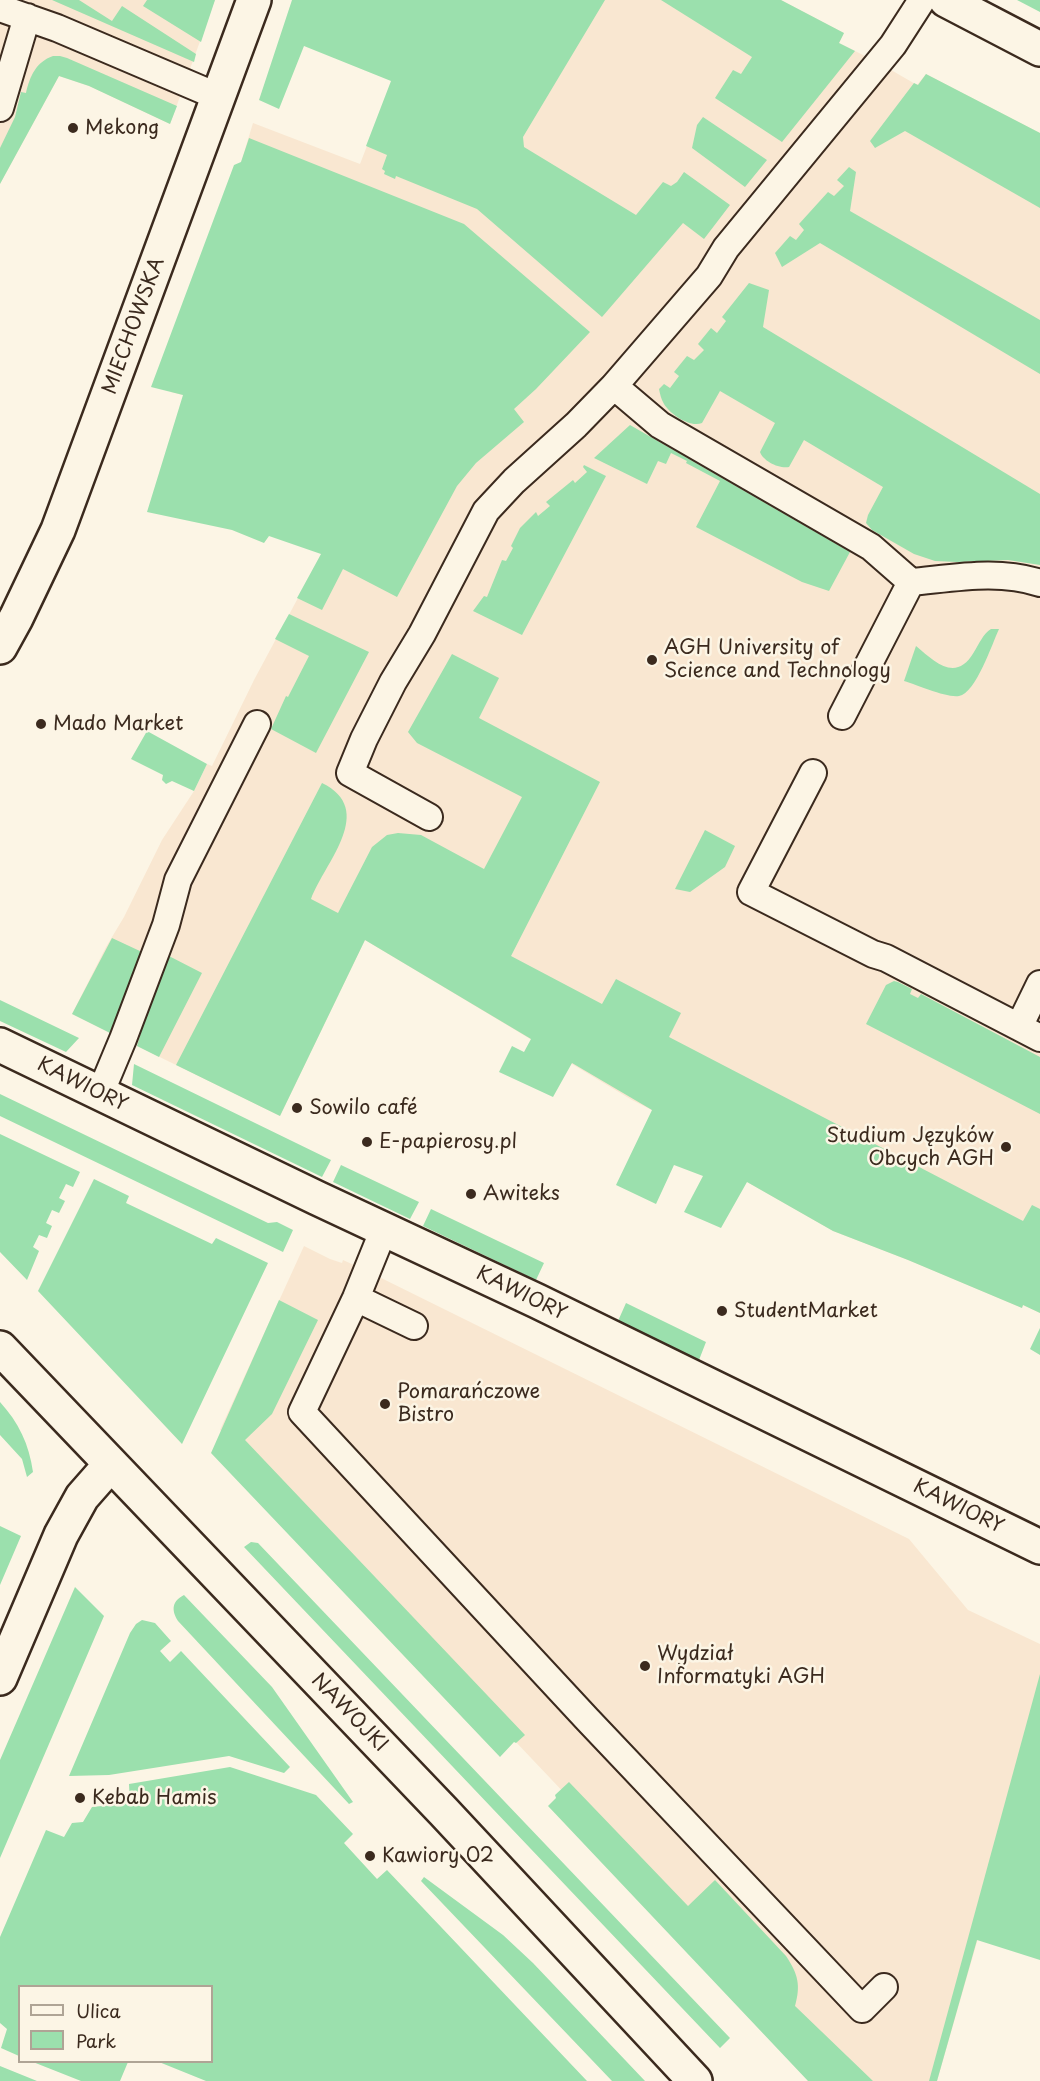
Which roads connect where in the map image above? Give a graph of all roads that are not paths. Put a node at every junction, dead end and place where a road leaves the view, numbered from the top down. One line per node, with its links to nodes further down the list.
1 (254, 0): 7 (street, MIECHOWSKA)
2 (922, 0): 9 (lane)
3 (946, 0): 6 (street)
4 (0, 9): 5 (lane)
5 (27, 17): 7 (lane); 8 (lane)
6 (1040, 49)
7 (219, 97): 12 (street, MIECHOWSKA)
8 (0, 108)
9 (614, 386): 10 (lane); 16 (lane)
10 (911, 582): 11 (lane); 13 (lane)
11 (1040, 583)
12 (0, 647)
13 (842, 716)
14 (257, 724): 20 (lane)
15 (813, 773): 18 (lane)
16 (429, 817)
17 (1040, 984): 18 (lane)
18 (1029, 1032)
19 (0, 1045): 20 (street, KAWIORY)
20 (100, 1094): 21 (street, KAWIORY)
21 (384, 1229): 22 (lane); 26 (street, KAWIORY)
22 (356, 1298): 23 (lane); 28 (lane)
23 (414, 1326)
24 (0, 1348): 25 (street, NAWOJKI)
25 (111, 1464): 27 (street); 29 (street, NAWOJKI)
26 (1040, 1548)
27 (0, 1678)
28 (884, 1987)
29 (696, 2081)

